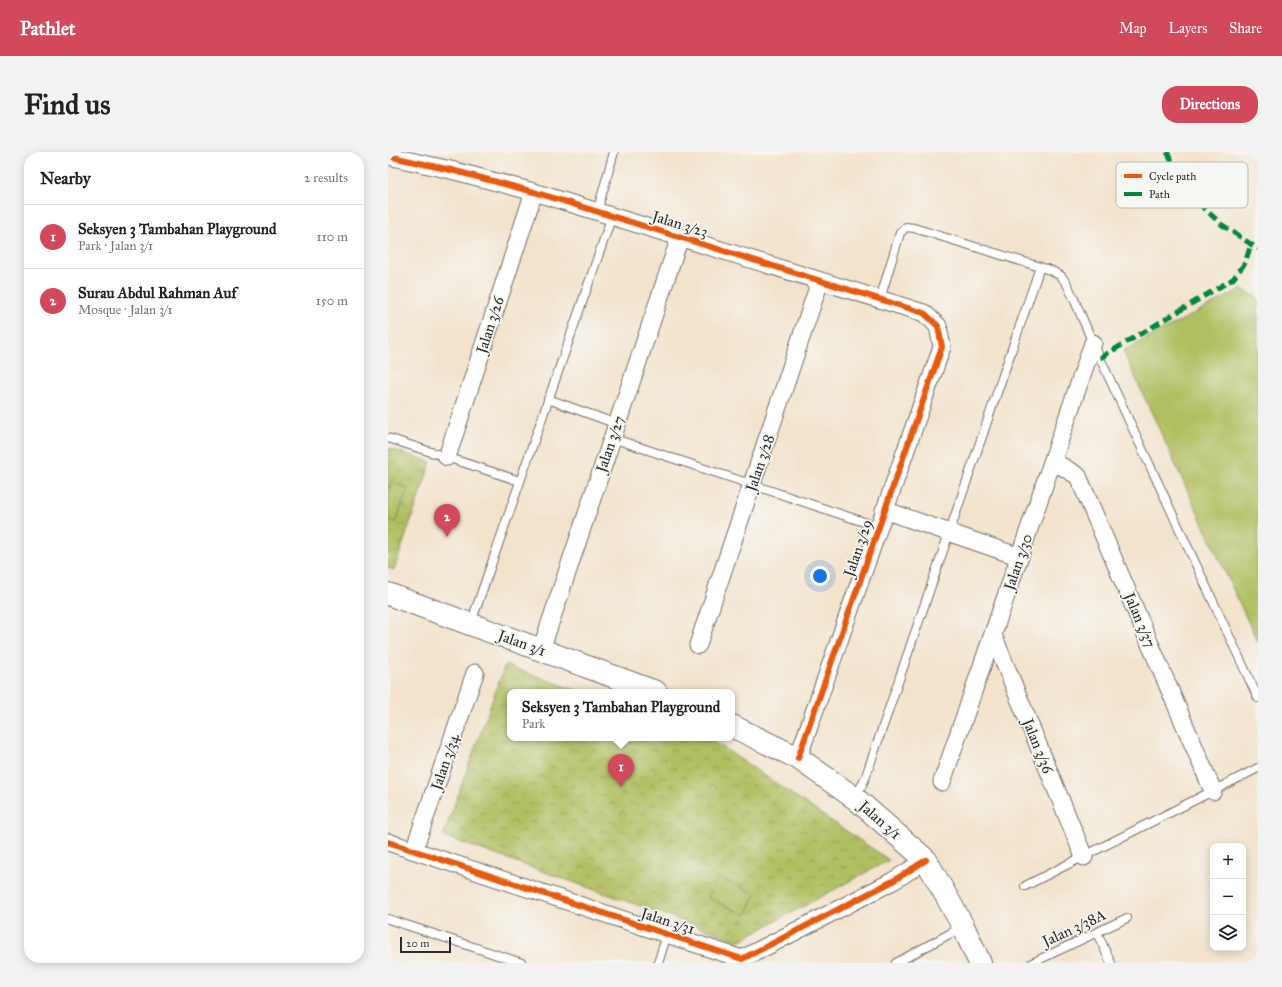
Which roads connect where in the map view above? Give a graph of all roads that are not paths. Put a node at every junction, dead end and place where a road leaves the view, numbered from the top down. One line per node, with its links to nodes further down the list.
1 (614, 152): 4 (lane)
2 (388, 156): 3 (street, Jalan 3/23)
3 (534, 192): 4 (street, Jalan 3/23); 14 (street, Jalan 3/26)
4 (604, 214): 5 (street, Jalan 3/23); 11 (lane)
5 (680, 237): 7 (street, Jalan 3/23); 12 (street, Jalan 3/27)
6 (1040, 267): 8 (lane); 9 (lane); 20 (lane)
7 (820, 281): 8 (street, Jalan 3/23); 17 (street, Jalan 3/28)
8 (880, 299): 10 (street, Jalan 3/23)
9 (1094, 343): 15 (street, Jalan 3/30); 29 (lane)
10 (942, 346): 18 (street, Jalan 3/29)
11 (548, 399): 12 (lane); 16 (lane)
12 (614, 431): 17 (lane); 26 (street, Jalan 3/27)
13 (388, 438): 14 (lane)
14 (447, 457): 16 (lane)
15 (1053, 461): 21 (street, Jalan 3/30); 34 (street, Jalan 3/37)
16 (520, 481): 23 (lane)
17 (752, 485): 19 (lane); 25 (street, Jalan 3/28)
18 (884, 510): 19 (street, Jalan 3/29); 20 (street)
19 (879, 527): 31 (street, Jalan 3/29)
20 (950, 533): 21 (street); 35 (lane)
21 (1020, 557): 24 (street, Jalan 3/30)
22 (388, 594): 23 (street, Jalan 3/1)
23 (471, 624): 26 (street, Jalan 3/1)
24 (993, 635): 33 (street, Jalan 3/30); 38 (street, Jalan 3/36)
25 (698, 645)
26 (541, 650): 28 (street, Jalan 3/1)
27 (475, 673): 37 (street, Jalan 3/34)
28 (648, 689)
29 (1258, 698)
30 (735, 727): 31 (street, Jalan 3/1)
31 (798, 758): 35 (street, Jalan 3/1)
32 (1258, 768): 34 (lane)
33 (942, 782)
34 (1213, 791): 38 (lane)
35 (856, 799): 39 (street, Jalan 3/1)
36 (388, 842): 37 (street, Jalan 3/31)
37 (414, 850): 45 (street, Jalan 3/31)
38 (1084, 856): 40 (lane)
39 (926, 860): 43 (street, Jalan 3/1); 45 (street, Jalan 3/31)
40 (1025, 886)
41 (1127, 918): 44 (lane, Jalan 3/38A)
42 (388, 919): 47 (lane)
43 (963, 926): 49 (lane); 50 (street, Jalan 3/1)
44 (1097, 933): 46 (lane, Jalan 3/38A); 51 (lane)
45 (667, 934): 48 (lane)
46 (1035, 962)
47 (522, 963)
48 (658, 963)
49 (896, 963)
50 (980, 963)
51 (1111, 963)

